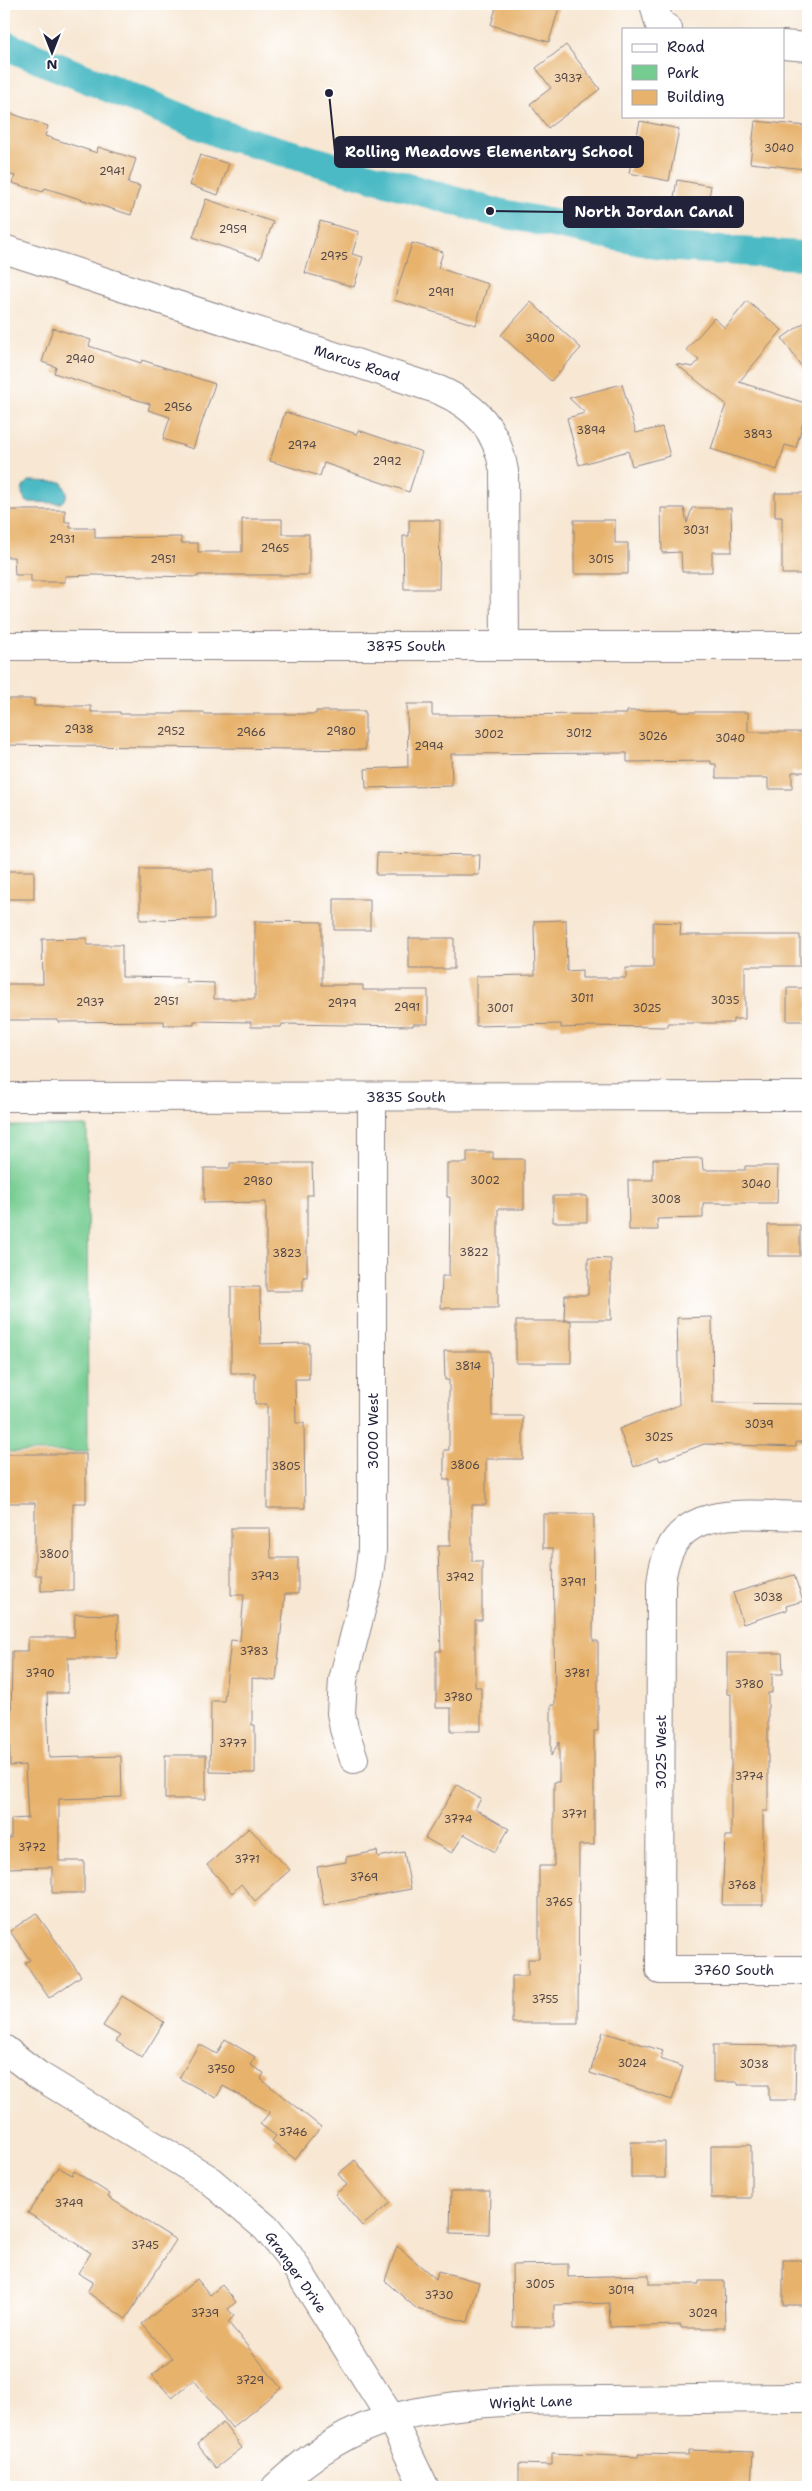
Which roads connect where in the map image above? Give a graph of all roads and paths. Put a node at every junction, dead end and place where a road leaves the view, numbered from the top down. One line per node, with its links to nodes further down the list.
1 (654, 4): 2 (street)
2 (666, 28)
3 (784, 45): 4 (street)
4 (808, 47)
5 (4, 249): 7 (street, Marcus Road)
6 (4, 646): 7 (street, 3875 South)
7 (505, 646): 8 (street, 3875 South)
8 (808, 646)
9 (808, 1096): 11 (street, 3835 South)
10 (4, 1097): 11 (street, 3835 South)
11 (372, 1097): 13 (street, 3000 West)
12 (808, 1516): 14 (street, 3025 West)
13 (354, 1759)
14 (660, 1970): 15 (street, 3760 South)
15 (808, 1970)
16 (4, 2049): 18 (street, Granger Drive)
17 (808, 2398): 18 (street, Wright Lane)
18 (391, 2418): 19 (street, Wright Lane); 20 (street, Granger Drive)
19 (276, 2487)
20 (424, 2487)

